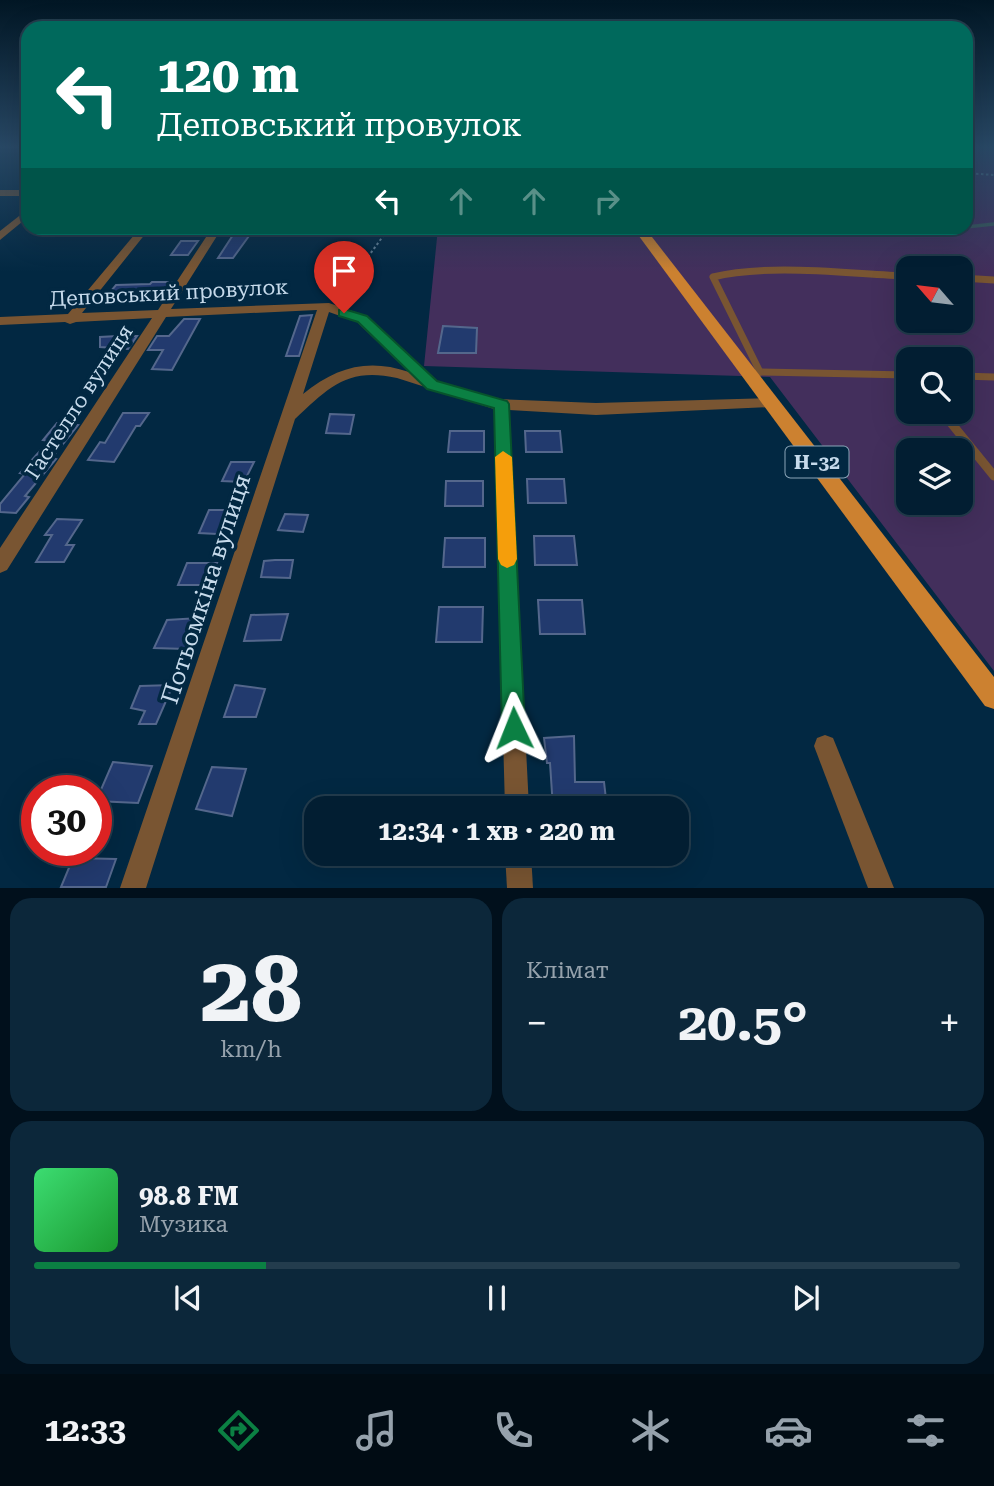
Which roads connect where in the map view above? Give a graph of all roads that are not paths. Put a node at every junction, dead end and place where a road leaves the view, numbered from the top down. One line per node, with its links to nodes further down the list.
1 (0, 193): 2 (street)
2 (21, 194)
3 (21, 218): 7 (street)
4 (139, 235): 13 (street)
5 (212, 235): 12 (street, Гастелло вулиця)
6 (645, 235): 15 (main road, Н-32)
7 (0, 237)
8 (896, 276): 15 (lane)
9 (973, 279): 10 (lane)
10 (994, 280)
11 (325, 306): 12 (street, Деповський провулок); 19 (street, Деповський провулок); 22 (street, Потьомкіна вулиця)
12 (160, 315): 13 (street, Деповський провулок); 25 (street, Гастелло вулиця)
13 (70, 320): 14 (street, Деповський провулок)
14 (0, 321)
15 (754, 372): 16 (lane); 20 (main road, Н-32)
16 (896, 375)
17 (973, 376): 18 (lane)
18 (994, 377)
19 (432, 385): 21 (street, Деповський провулок); 22 (street)
20 (771, 402): 21 (street, Деповський провулок); 26 (main road, Н-32)
21 (501, 404): 28 (street)
22 (289, 416): 30 (street, Потьомкіна вулиця)
23 (952, 424): 24 (lane)
24 (994, 476)
25 (0, 564)
26 (994, 697)
27 (825, 746): 32 (street)
28 (517, 796)
29 (519, 866): 31 (street)
30 (133, 887)
31 (520, 887)
32 (881, 887)

